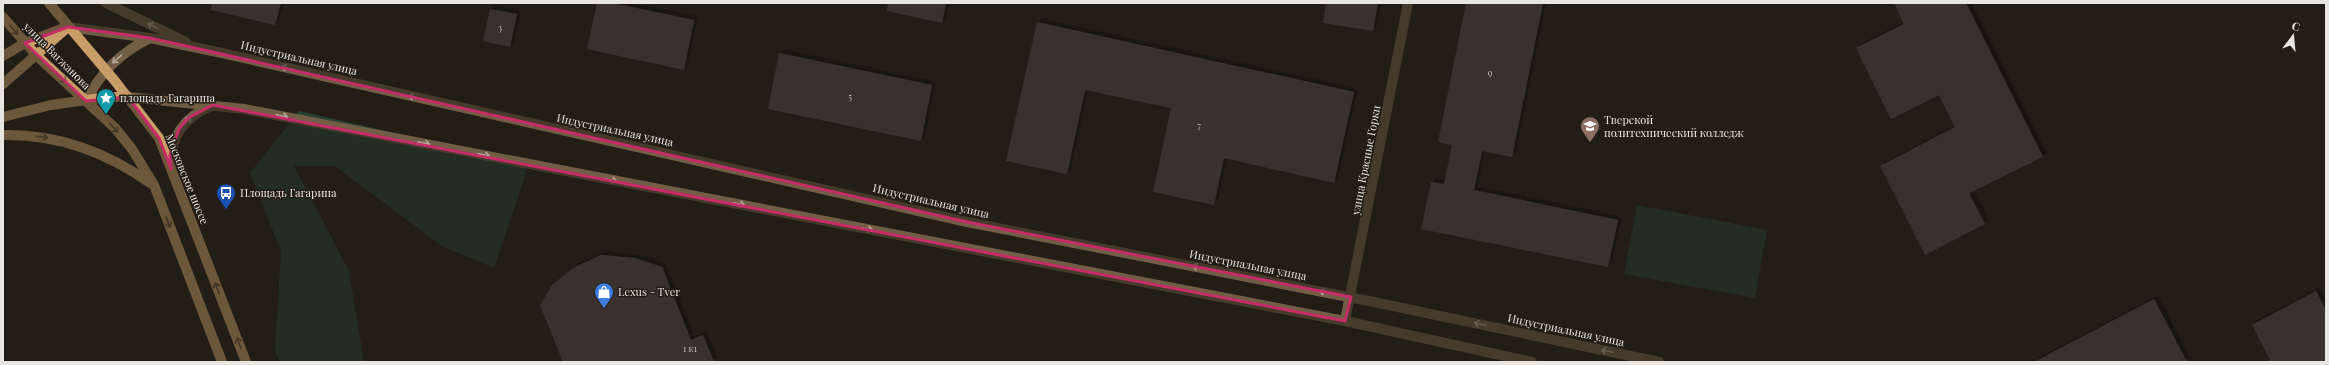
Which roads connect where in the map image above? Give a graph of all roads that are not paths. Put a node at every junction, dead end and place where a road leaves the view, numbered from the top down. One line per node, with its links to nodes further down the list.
1 (49, 3): 5 (main road)
2 (106, 3): 8 (street, Индустриальная улица, one-way to 2)
3 (1408, 3): 20 (street, улица Красные Горки)
4 (3, 17): 7 (main road, улица Вагжанова, one-way to 7)
5 (68, 27): 6 (street, Индустриальная улица); 7 (main road); 10 (main road); 11 (main road, Московское шоссе)
6 (150, 38): 8 (street, Индустриальная улица); 11 (street, one-way to 11)
7 (25, 43): 9 (main road); 10 (main road, улица Вагжанова)
8 (201, 49): 20 (street, Индустриальная улица, one-way to 8)
9 (3, 56)
10 (37, 56): 12 (main road); 14 (main road, улица Вагжанова, one-way to 14)
11 (106, 70): 13 (main road, Московское шоссе); 14 (street)
12 (3, 84)
13 (128, 97): 14 (main road); 15 (street); 18 (main road, Московское шоссе)
14 (86, 101): 16 (main road); 19 (main road, улица Вагжанова, one-way to 19)
15 (214, 105): 18 (street, one-way to 15); 21 (street, one-way to 21)
16 (3, 117)
17 (3, 135): 19 (main road, one-way to 19)
18 (171, 169): 23 (main road, Московское шоссе, one-way to 18)
19 (154, 185): 22 (main road, one-way to 22)
20 (1351, 297): 21 (street, улица Красные Горки); 25 (street, Индустриальная улица, one-way to 20)
21 (1345, 321): 24 (street)
22 (222, 362)
23 (246, 362)
24 (1532, 362)
25 (1659, 362)

